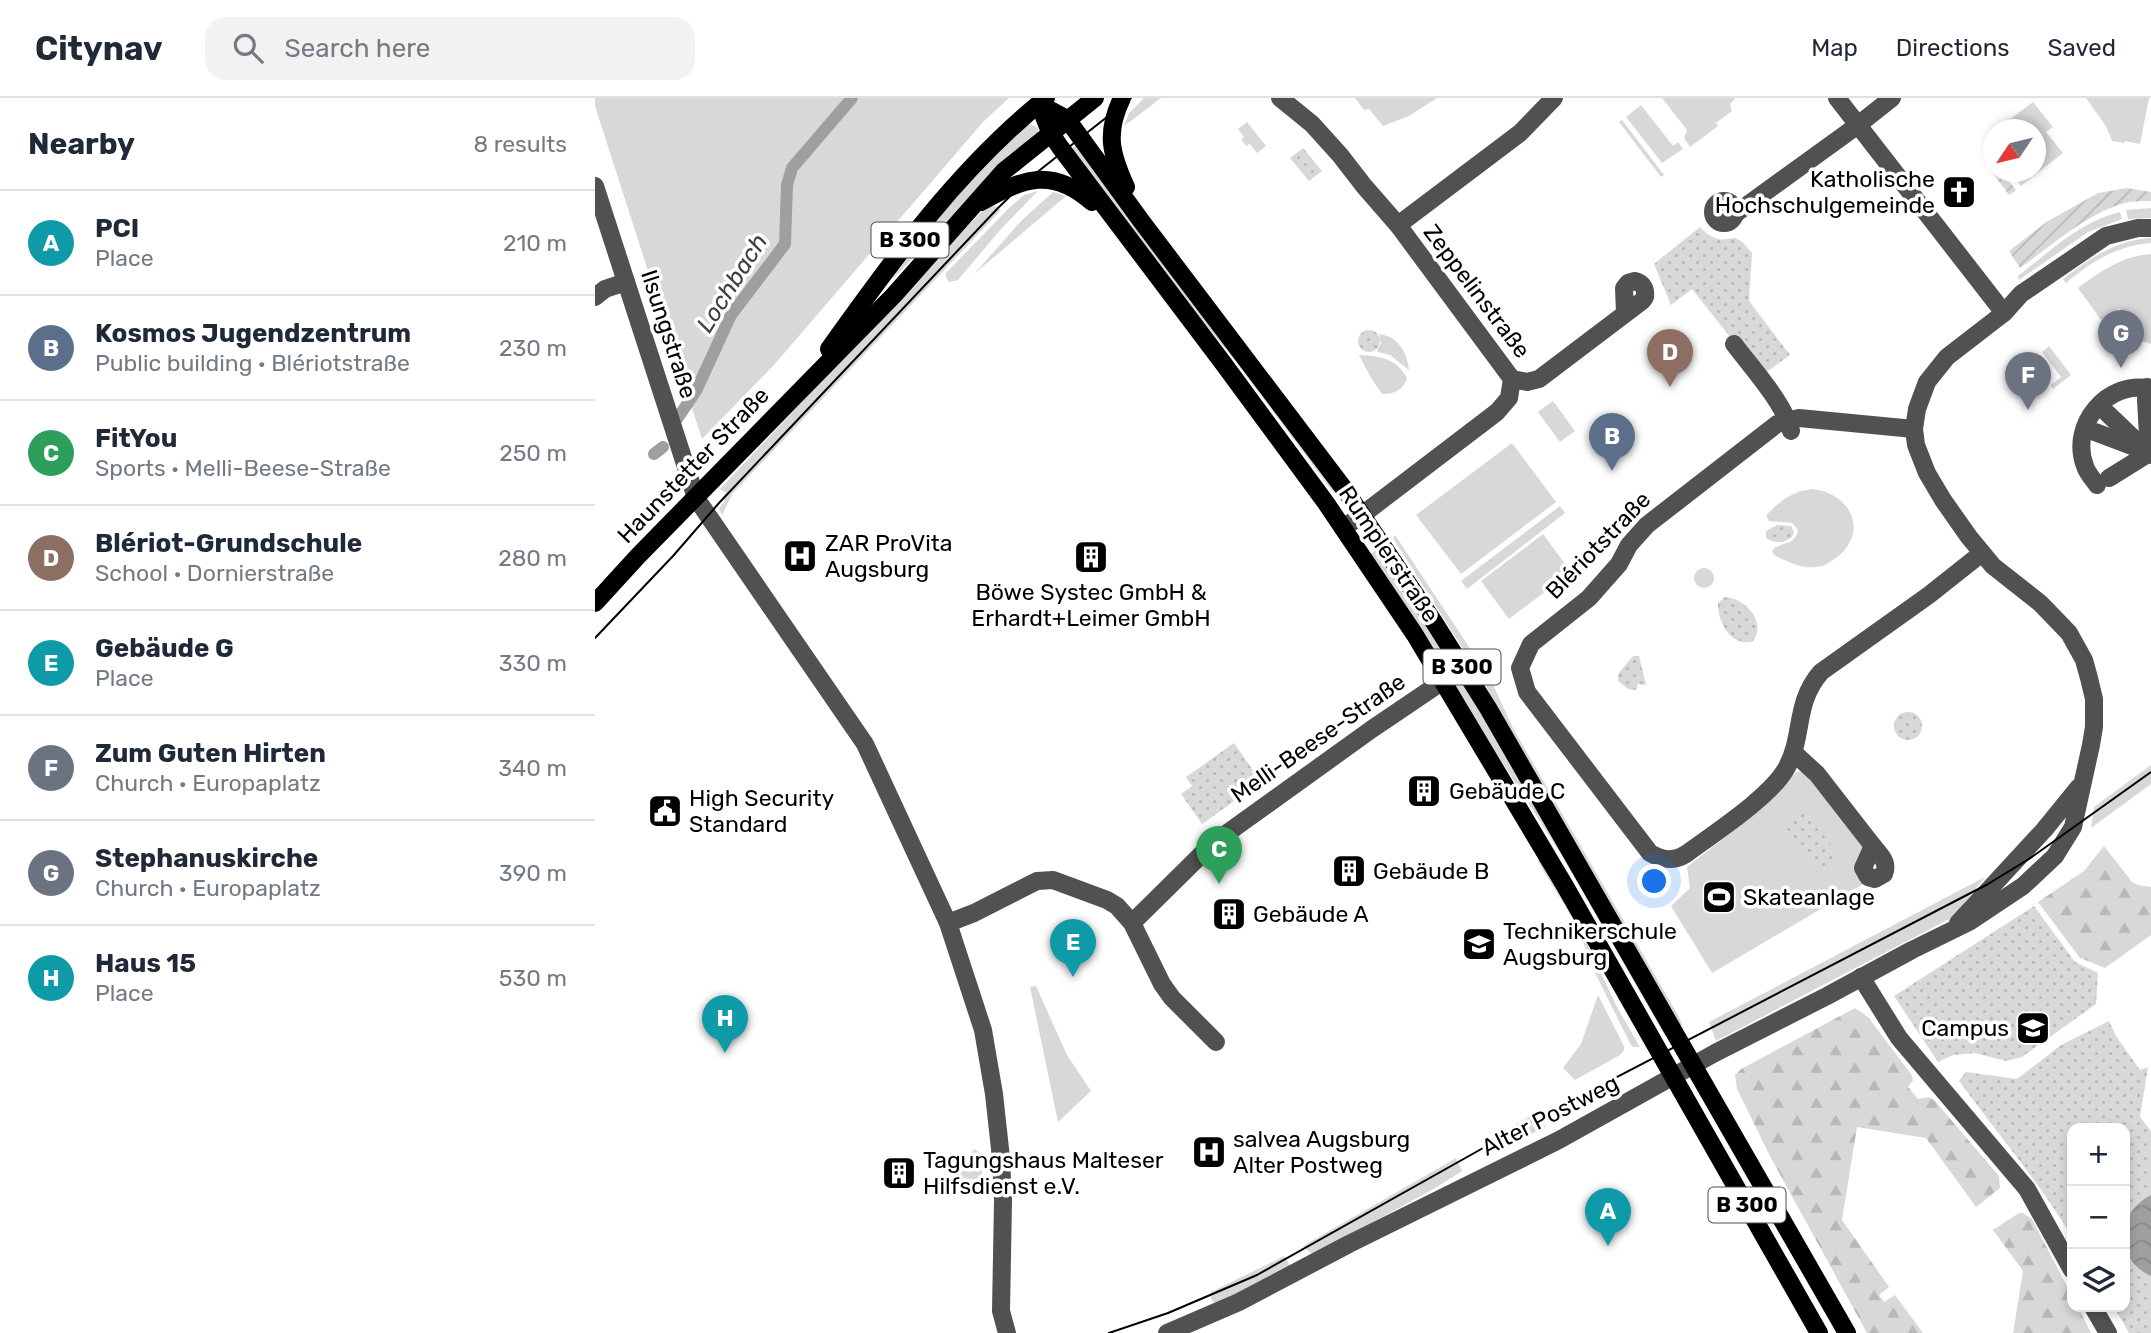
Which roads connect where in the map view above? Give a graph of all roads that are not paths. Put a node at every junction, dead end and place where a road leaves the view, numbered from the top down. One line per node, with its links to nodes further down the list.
1 (1095, 98): 8 (main road, Haunstetter Straße)
2 (1122, 98): 14 (main road, Rumplerstraße)
3 (1280, 98): 16 (street)
4 (1554, 98): 16 (street, Zeppelinstraße)
5 (1837, 98): 9 (street)
6 (1892, 98): 9 (street)
7 (1043, 101): 8 (main road, Rumplerstraße / B 300); 10 (main road, Rumplerstraße); 25 (main road, Haunstetter Straße / B 300)
8 (1067, 119): 10 (main road, Haunstetter Straße); 14 (main road, Rumplerstraße / B 300)
9 (1858, 125): 13 (street); 21 (street)
10 (1051, 132): 12 (main road, Haunstetter Straße); 15 (main road, Rumplerstraße)
11 (595, 186): 18 (street, Ilsungstraße)
12 (969, 209): 15 (main road, Rumplerstraße / B 300); 25 (main road, Haunstetter Straße / B 300)
13 (1735, 214)
14 (1142, 222): 32 (main road, Rumplerstraße / B 300)
15 (1117, 224): 33 (main road, Rumplerstraße / B 300)
16 (1398, 225): 23 (street, Zeppelinstraße)
17 (2151, 228): 21 (street)
18 (626, 282): 19 (street); 31 (street, Ilsungstraße)
19 (595, 297)
20 (1625, 313): 23 (street)
21 (2004, 313): 28 (street)
22 (1734, 344): 27 (street)
23 (1512, 379): 32 (street)
24 (2149, 388): 30 (street); 30 (street)
25 (799, 392): 31 (main road, Haunstetter Straße / B 300)
26 (2107, 413): 30 (street)
27 (1790, 425): 28 (street); 37 (street, Blériotstraße)
28 (1914, 429): 34 (street)
29 (2095, 432): 30 (street)
30 (2150, 453)
31 (696, 498): 35 (main road, Haunstetter Straße / B 300); 40 (street, Ilsungstraße)
32 (1362, 515): 33 (street); 45 (main road, Rumplerstraße / B 300)
33 (1343, 528): 36 (main road, Rumplerstraße / B 300)
34 (1982, 553): 37 (street, Blériotstraße); 38 (street)
35 (595, 603)
36 (1443, 681): 41 (street, Melli-Beese-Straße); 46 (main road, Rumplerstraße / B 300)
37 (1794, 752): 39 (street)
38 (2081, 784): 42 (street, Alter Postweg); 42 (street, Alter Postweg)
39 (1873, 846)
40 (949, 923): 41 (street); 49 (street, Ilsungstraße)
41 (1132, 923): 44 (street)
42 (1951, 930): 43 (street, Alter Postweg)
43 (1861, 977): 45 (street, Alter Postweg); 47 (street)
44 (1216, 1042)
45 (1693, 1065): 46 (street, Alter Postweg); 52 (main road, B 300)
46 (1674, 1077): 50 (street, Alter Postweg); 51 (main road, B 300)
47 (2067, 1261)
48 (2095, 1312): 53 (street)
49 (1007, 1333)
50 (1167, 1333)
51 (1819, 1333)
52 (1847, 1333)
53 (2108, 1333)

